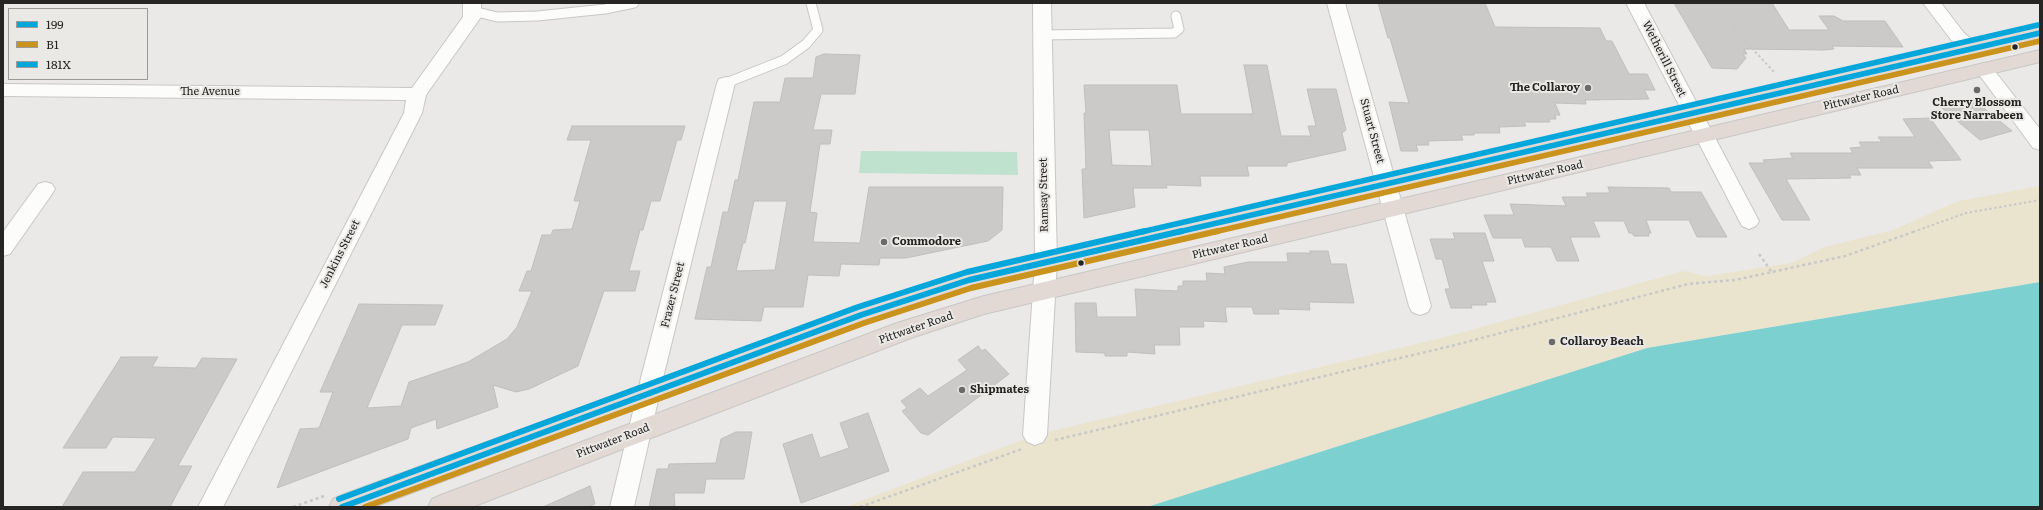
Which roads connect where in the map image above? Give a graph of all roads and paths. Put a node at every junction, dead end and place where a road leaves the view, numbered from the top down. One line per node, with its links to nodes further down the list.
1 (634, 3): 7 (lane)
2 (811, 3): 16 (lane)
3 (1042, 3): 11 (street, Ramsay Street)
4 (1336, 3): 22 (street, Stuart Street)
5 (1635, 3): 19 (street, Wetherill Street)
6 (1932, 3): 12 (street)
7 (472, 7): 18 (street, Jenkins Street)
8 (1176, 16): 11 (lane)
9 (1740, 22): 15 (path)
10 (2040, 32): 12 (highway, Pittwater Road)
11 (1042, 34): 29 (street, Ramsay Street)
12 (1973, 49): 19 (highway, Pittwater Road)
13 (2040, 56): 14 (highway, Pittwater Road)
14 (1984, 69): 20 (highway, Pittwater Road); 21 (street)
15 (1775, 73)
16 (726, 83): 33 (street, Frazer Street)
17 (3, 90): 18 (street, The Avenue)
18 (417, 94): 36 (street, Jenkins Street)
19 (1692, 112): 20 (street, Wetherill Street); 22 (highway, Pittwater Road)
20 (1705, 135): 25 (highway, Pittwater Road); 26 (street, Wetherill Street)
21 (2040, 143)
22 (1386, 183): 25 (street, Stuart Street); 29 (highway, Pittwater Road)
23 (44, 189): 27 (street)
24 (2040, 200): 30 (path)
25 (1393, 208): 31 (highway, Pittwater Road); 32 (street, Stuart Street)
26 (1749, 221)
27 (3, 248)
28 (1759, 254): 30 (path)
29 (1046, 262): 31 (street, Ramsay Street); 33 (highway, Pittwater Road)
30 (1772, 273): 35 (path)
31 (1045, 290): 34 (highway, Pittwater Road); 35 (street, Ramsay Street)
32 (1420, 306)
33 (649, 394): 34 (street, Frazer Street); 37 (highway, Pittwater Road)
34 (640, 431): 38 (highway, Pittwater Road); 39 (street, Frazer Street)
35 (1035, 435): 40 (path)
36 (210, 507)
37 (342, 507)
38 (441, 507)
39 (622, 507)
40 (860, 507)

